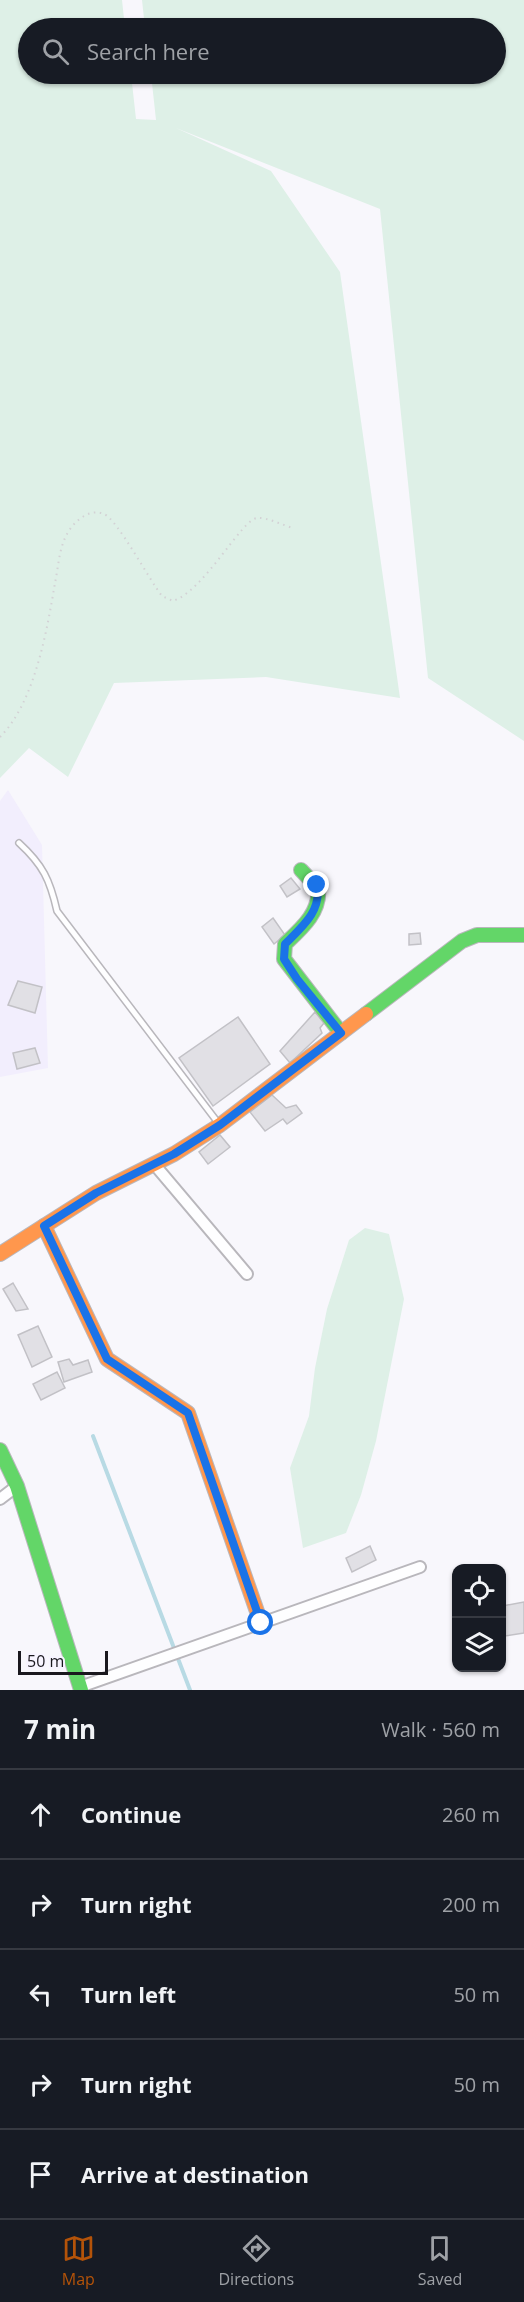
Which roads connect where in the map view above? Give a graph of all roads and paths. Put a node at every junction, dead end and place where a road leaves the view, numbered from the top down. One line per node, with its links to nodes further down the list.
1 (293, 528): 2 (path)
2 (0, 737)
3 (19, 843): 7 (lane)
4 (301, 870): 6 (street)
5 (524, 935): 6 (street)
6 (341, 1033): 7 (street)
7 (220, 1125): 8 (street)
8 (154, 1164): 9 (street); 11 (street)
9 (44, 1226): 10 (street); 16 (street)
10 (0, 1254)
11 (247, 1274)
12 (0, 1450): 13 (street)
13 (17, 1486): 14 (street); 17 (street)
14 (0, 1499)
15 (420, 1567): 16 (street)
16 (261, 1623): 17 (street)
17 (81, 1689)

